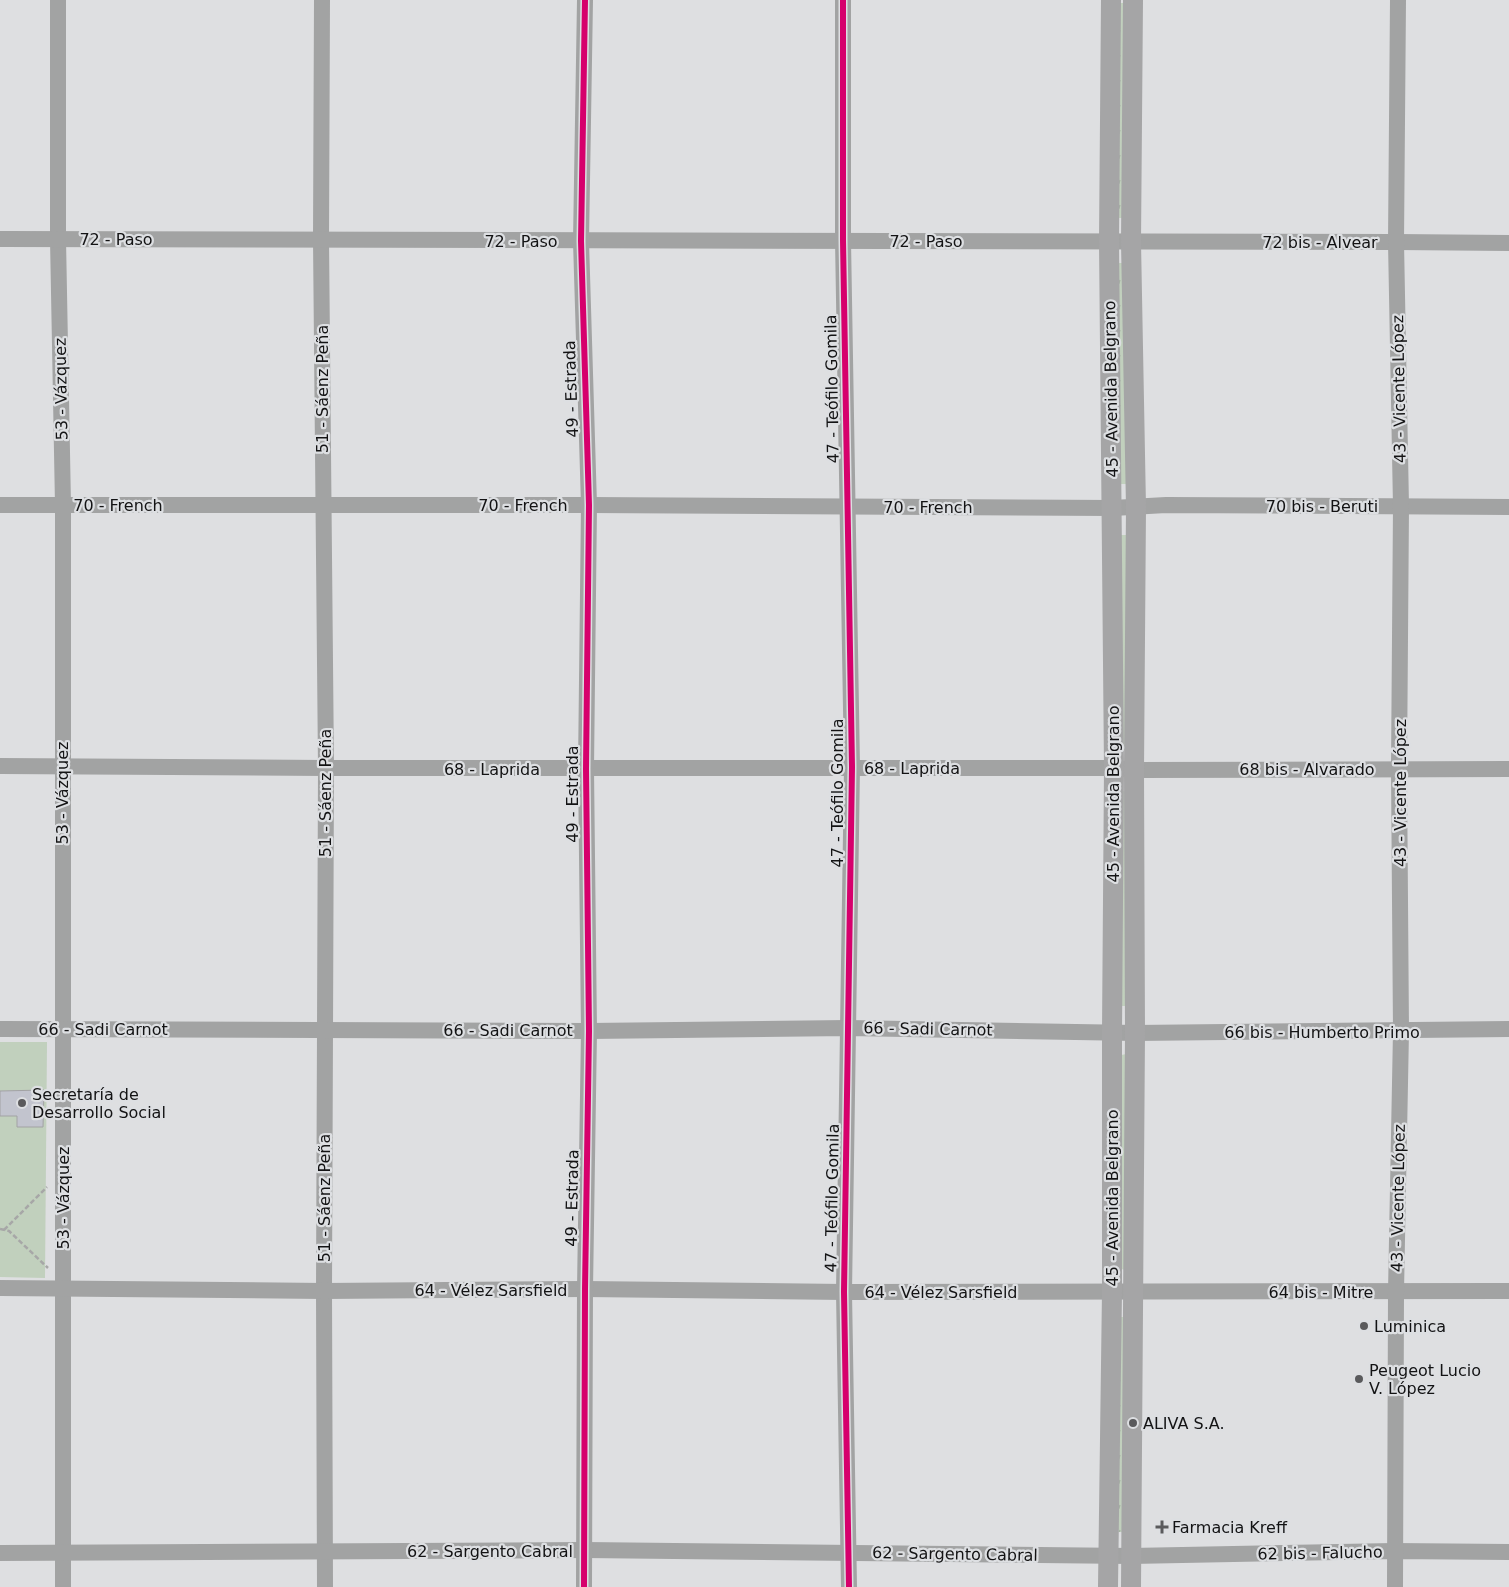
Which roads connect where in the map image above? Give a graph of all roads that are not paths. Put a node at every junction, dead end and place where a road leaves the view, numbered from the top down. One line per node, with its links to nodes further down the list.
1 (58, 0): 9 (street, 53 - Vázquez)
2 (322, 0): 10 (street, 51 - Sáenz Peña)
3 (585, 0): 12 (street, 49 - Estrada)
4 (843, 0): 11 (street, 47 - Teófilo Gomila)
5 (1111, 0): 13 (main road, 45 - Avenida Belgrano)
6 (1133, 0): 14 (main road, 45 - Avenida Belgrano)
7 (1398, 0): 15 (street, 43 - Vicente López)
8 (0, 239): 9 (street, 72 - Paso)
9 (58, 239): 10 (street, 72 - Paso); 18 (street, 53 - Vázquez)
10 (321, 239): 12 (street, 72 - Paso); 19 (street, 51 - Sáenz Peña)
11 (843, 240): 12 (street, 72 - Paso); 13 (street, 72 - Paso); 21 (street, 47 - Teófilo Gomila)
12 (581, 241): 20 (street, 49 - Estrada)
13 (1109, 241): 14 (street, 72 - Paso); 25 (main road, 45 - Avenida Belgrano)
14 (1131, 242): 15 (street, 72 bis - Alvear); 23 (main road, 45 - Avenida Belgrano)
15 (1396, 242): 16 (street, 72 bis - Alvear); 22 (street, 43 - Vicente López)
16 (1509, 244)
17 (0, 505): 18 (street, 70 - French)
18 (63, 505): 19 (street, 70 - French); 27 (street, 53 - Vázquez)
19 (323, 505): 20 (street, 70 - French); 29 (street, 51 - Sáenz Peña)
20 (589, 505): 21 (street, 70 - French); 31 (street, 49 - Estrada)
21 (848, 506): 25 (street, 70 - French); 28 (street, 47 - Teófilo Gomila)
22 (1401, 506): 23 (street, 70 bis - Beruti); 24 (street, 70 bis - Beruti); 32 (street, 43 - Vicente López)
23 (1136, 507): 25 (street, 70 - French); 34 (main road, 45 - Avenida Belgrano)
24 (1509, 507)
25 (1113, 508): 30 (main road, 45 - Avenida Belgrano)
26 (0, 766): 27 (street, 68 - Laprida)
27 (62, 766): 29 (street, 68 - Laprida); 37 (street, 53 - Vázquez)
28 (852, 767): 30 (street, 68 - Laprida); 31 (street, 68 - Laprida); 35 (street, 47 - Teófilo Gomila)
29 (326, 768): 31 (street, 68 - Laprida); 38 (street, 51 - Sáenz Peña)
30 (1114, 768): 34 (street, 68 - Laprida); 42 (main road, 45 - Avenida Belgrano)
31 (586, 769): 40 (street, 49 - Estrada)
32 (1400, 769): 33 (street, 68 bis - Alvarado); 34 (street, 68 bis - Alvarado); 41 (street, 43 - Vicente López)
33 (1509, 769)
34 (1134, 770): 43 (main road, 45 - Avenida Belgrano)
35 (848, 1028): 40 (street, 66 - Sadi Carnot); 42 (street, 66 - Sadi Carnot); 49 (street, 47 - Teófilo Gomila)
36 (0, 1029): 37 (street, 66 - Sadi Carnot)
37 (63, 1029): 38 (street, 66 - Sadi Carnot); 44 (street, 53 - Vázquez)
38 (324, 1029): 40 (street, 66 - Sadi Carnot); 47 (street, 51 - Sáenz Peña)
39 (1509, 1029): 41 (street, 66 bis - Humberto Primo)
40 (589, 1031): 46 (street, 49 - Estrada)
41 (1400, 1031): 43 (street, 66 bis - Humberto Primo); 51 (street, 43 - Vicente López)
42 (1112, 1032): 43 (street, 66 - Sadi Carnot); 50 (main road, 45 - Avenida Belgrano)
43 (1135, 1033): 50 (main road, 45 - Avenida Belgrano)
44 (62, 1285): 45 (street, 64 - Vélez Sarsfield); 47 (street, 64 - Vélez Sarsfield); 58 (street, 53 - Vázquez)
45 (0, 1288)
46 (585, 1289): 47 (street, 64 - Vélez Sarsfield); 49 (street, 64 - Vélez Sarsfield); 52 (street, 49 - Estrada)
47 (324, 1291): 54 (street, 51 - Sáenz Peña)
48 (1509, 1291): 51 (street, 64 bis - Mitre)
49 (844, 1292): 50 (street, 64 - Vélez Sarsfield); 57 (street, 47 - Teófilo Gomila)
50 (1122, 1292): 51 (street, 64 bis - Mitre); 59 (main road, 45 - Avenida Belgrano); 60 (main road, 45 - Avenida Belgrano)
51 (1396, 1292): 53 (street, 43 - Vicente López)
52 (585, 1550): 54 (street, 62 - Sargento Cabral); 57 (street, 62 - Sargento Cabral); 63 (street, 49 - Estrada)
53 (1394, 1551): 55 (street, 62 bis - Falucho); 60 (street, 62 bis - Falucho); 67 (street, 43 - Vicente López)
54 (326, 1552): 58 (street, 62 - Sargento Cabral); 62 (street, 51 - Sáenz Peña)
55 (1509, 1552)
56 (0, 1553): 58 (street, 62 - Sargento Cabral)
57 (849, 1553): 59 (street, 62 - Sargento Cabral); 64 (street, 47 - Teófilo Gomila)
58 (64, 1554): 61 (street, 53 - Vázquez)
59 (1108, 1555): 60 (street, 62 - Sargento Cabral); 65 (main road, 45 - Avenida Belgrano)
60 (1131, 1556): 66 (main road, 45 - Avenida Belgrano)
61 (63, 1587)
62 (325, 1587)
63 (584, 1587)
64 (849, 1587)
65 (1108, 1587)
66 (1130, 1587)
67 (1395, 1587)

